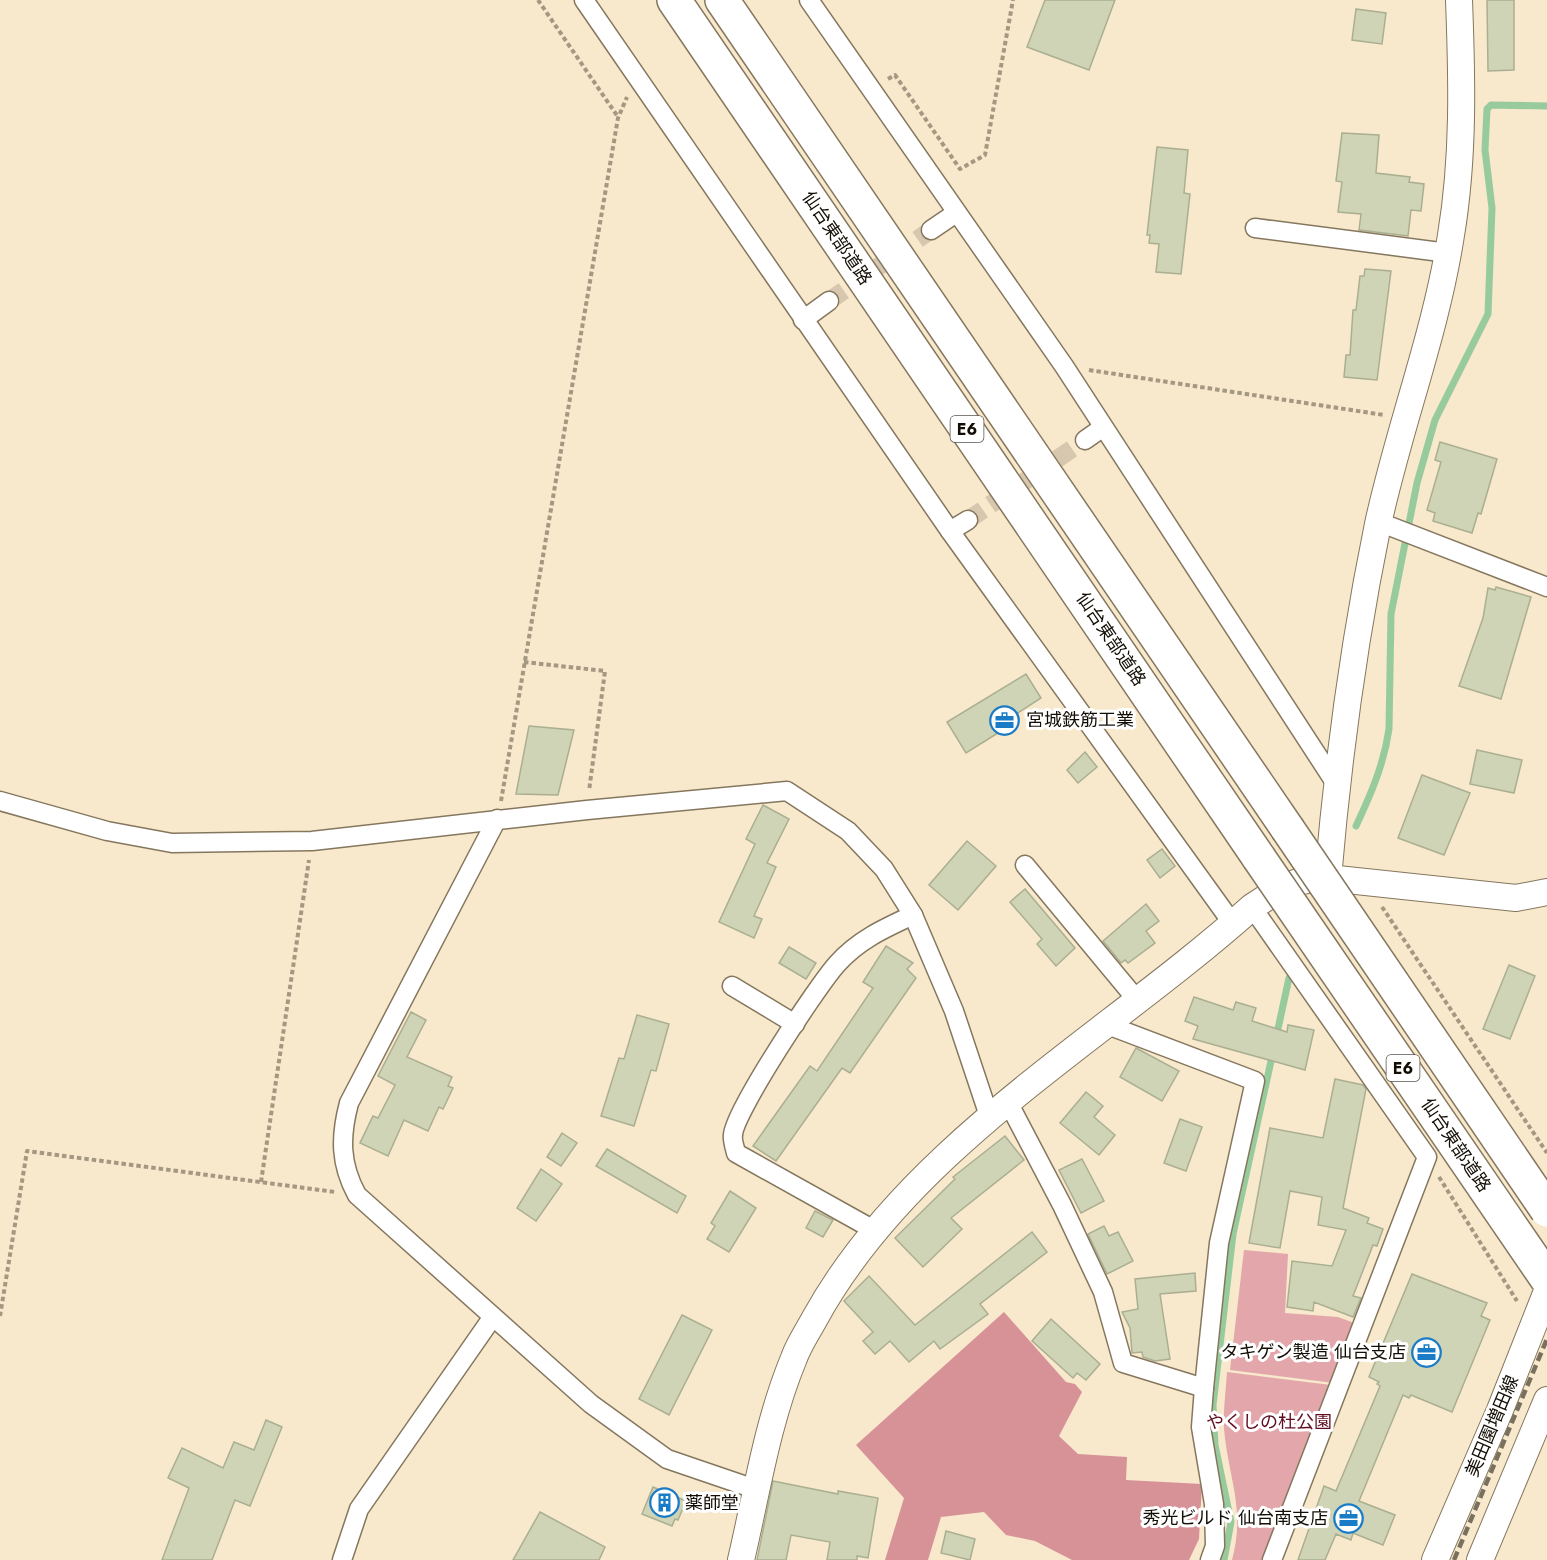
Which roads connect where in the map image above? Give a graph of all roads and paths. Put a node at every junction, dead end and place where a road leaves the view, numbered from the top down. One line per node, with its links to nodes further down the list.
1 (538, 0): 10 (path)
2 (584, 0): 8 (street)
3 (674, 0): 49 (highway, 仙台東部道路 / E6, bridge)
4 (722, 0): 47 (highway, E6, bridge)
5 (809, 0): 9 (street)
6 (1013, 0): 9 (path)
7 (1459, 0): 14 (street)
8 (635, 75): 10 (path); 16 (street)
9 (871, 92): 11 (street)
10 (618, 118): 25 (path)
11 (957, 213): 13 (street); 17 (street)
12 (1255, 228): 14 (street)
13 (931, 230)
14 (1448, 254): 18 (street)
15 (829, 301): 16 (street)
16 (803, 320): 23 (street)
17 (1064, 366): 18 (path); 19 (street)
18 (1407, 418): 22 (street)
19 (1102, 428): 20 (street); 26 (street)
20 (1085, 440)
21 (968, 520): 23 (street)
22 (1387, 525): 24 (street); 26 (street)
23 (950, 531): 37 (street)
24 (1547, 587)
25 (524, 662): 28 (path); 29 (path)
26 (1338, 787): 32 (street)
27 (0, 801): 30 (street)
28 (587, 810): 29 (street); 36 (street)
29 (498, 819): 30 (street); 46 (street)
30 (312, 841): 45 (path)
31 (1025, 865): 39 (street)
32 (1328, 878): 33 (street); 35 (street)
33 (1365, 883): 34 (street); 43 (path)
34 (1547, 892)
35 (1252, 907): 37 (street); 44 (street)
36 (913, 915): 40 (street); 42 (street)
37 (1233, 924): 39 (street)
38 (732, 986): 40 (street)
39 (1137, 1000): 41 (street)
40 (795, 1024): 48 (street)
41 (1106, 1024): 42 (street); 54 (street)
42 (999, 1111): 48 (street); 54 (street)
43 (1547, 1153)
44 (1427, 1157): 51 (path); 60 (street)
45 (261, 1182): 46 (path); 52 (path)
46 (357, 1195): 53 (street)
47 (1547, 1210)
48 (874, 1230): 56 (street)
49 (1547, 1279)
50 (1547, 1292): 61 (street, 美田園増田線)
51 (1517, 1301)
52 (0, 1316)
53 (492, 1318): 56 (street); 57 (street)
54 (1204, 1388): 59 (street)
55 (1547, 1400): 62 (street)
56 (755, 1489): 58 (street)
57 (342, 1560)
58 (741, 1560)
59 (1210, 1560)
60 (1272, 1560)
61 (1435, 1560)
62 (1480, 1560)

